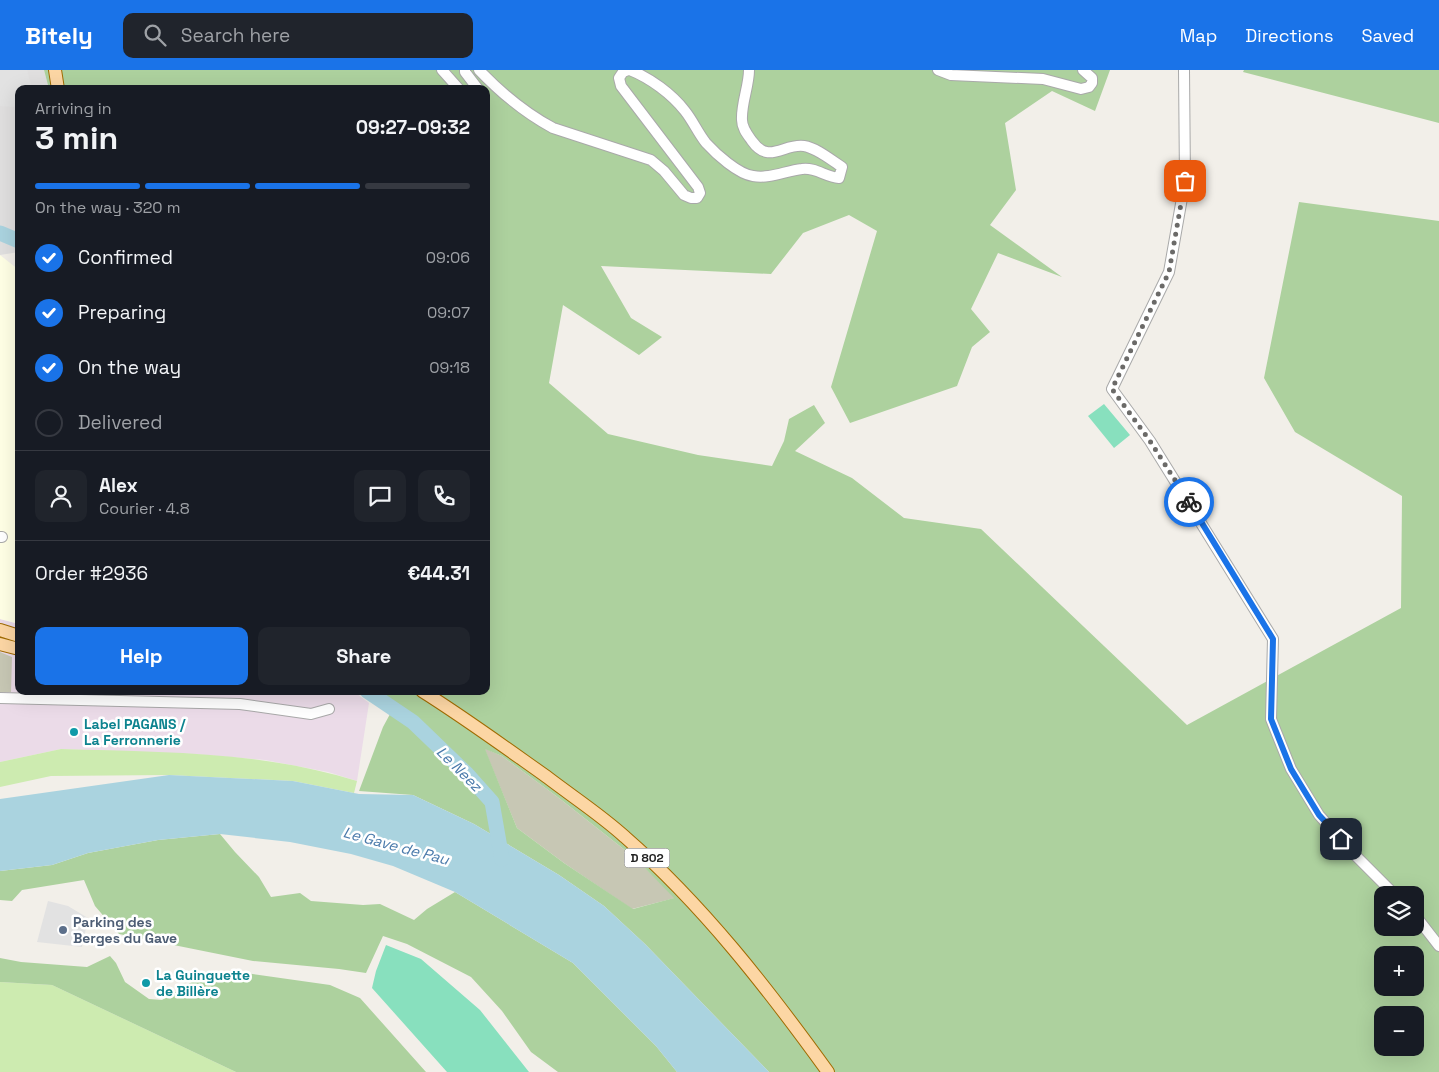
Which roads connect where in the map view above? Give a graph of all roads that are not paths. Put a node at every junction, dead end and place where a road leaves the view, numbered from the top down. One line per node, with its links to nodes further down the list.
1 (55, 70): 10 (main road)
2 (442, 70): 11 (street)
3 (465, 70): 12 (street)
4 (479, 70): 5 (street)
5 (629, 70): 6 (street)
6 (749, 70)
7 (938, 70): 8 (street)
8 (1083, 70)
9 (1184, 70): 20 (street)
10 (57, 85)
11 (455, 85)
12 (475, 85)
13 (0, 630): 14 (main road)
14 (15, 635)
15 (0, 644): 16 (main road)
16 (15, 648)
17 (428, 695): 23 (main road, D 802)
18 (0, 698): 19 (street)
19 (329, 709)
20 (1386, 886)
21 (1424, 927): 22 (street)
22 (1439, 946)
23 (828, 1072)

